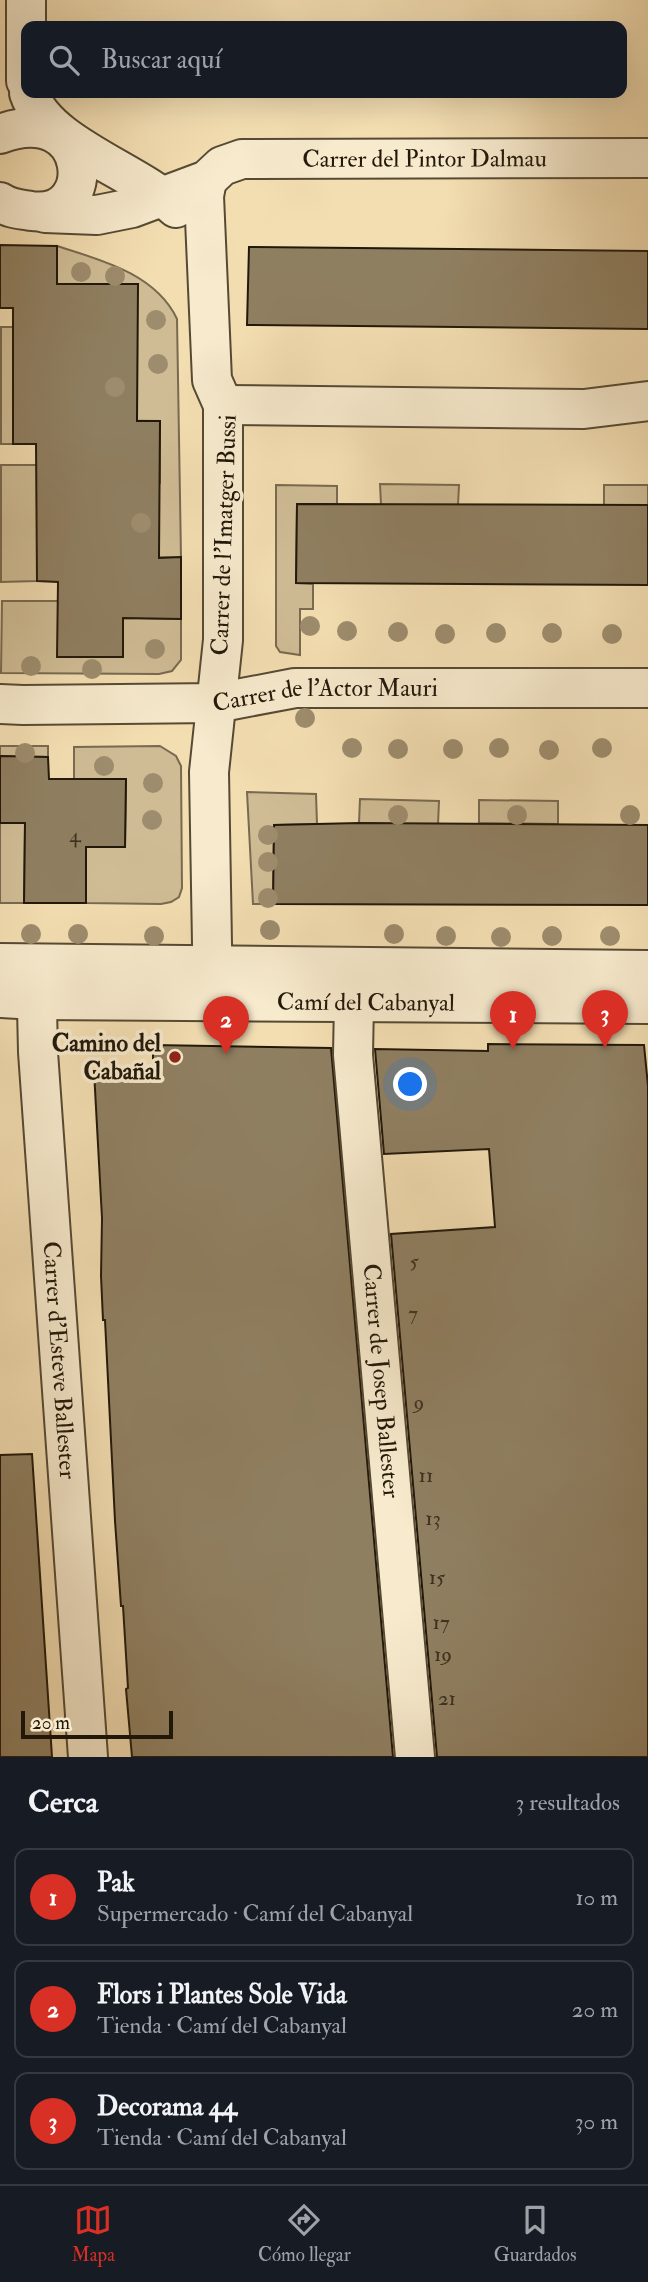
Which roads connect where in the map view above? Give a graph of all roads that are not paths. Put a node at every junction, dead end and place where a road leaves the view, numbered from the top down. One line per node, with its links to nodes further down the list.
1 (26, 0): 2 (street)
2 (26, 21)
3 (32, 98): 5 (street)
4 (0, 134): 5 (street)
5 (65, 139): 8 (street); 10 (street)
6 (648, 158): 7 (street, Carrer del Pintor Dalmau)
7 (207, 180): 8 (street, Carrer del Pintor Dalmau); 11 (street)
8 (162, 197): 10 (street, Carrer del Pintor Dalmau); 11 (street)
9 (3, 205): 10 (street, Carrer del Pintor Dalmau)
10 (46, 213)
11 (208, 268): 13 (street)
12 (648, 401): 13 (street, Carrer de l'Imatger Bussi)
13 (223, 405): 15 (street, Carrer de l'Imatger Bussi)
14 (648, 688): 15 (street, Carrer de l'Actor Mauri)
15 (216, 703): 16 (street, Carrer de l'Actor Mauri); 19 (street, Carrer de l'Imatger Bussi)
16 (0, 704)
17 (648, 970): 19 (street, Camí del Cabanyal)
18 (24, 976): 19 (street, Camí del Cabanyal); 20 (street, Camí del Cabanyal); 23 (street, Carrer d'Esteve Ballester)
19 (213, 984): 21 (street, Camí del Cabanyal)
20 (0, 998)
21 (354, 1002): 22 (street, Camí del Cabanyal); 24 (street, Carrer de Josep Ballester)
22 (648, 1004)
23 (88, 1757)
24 (415, 1757)

